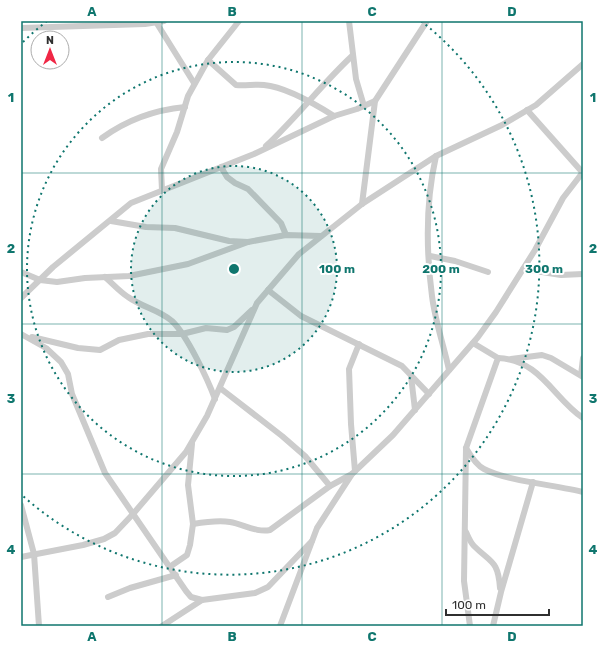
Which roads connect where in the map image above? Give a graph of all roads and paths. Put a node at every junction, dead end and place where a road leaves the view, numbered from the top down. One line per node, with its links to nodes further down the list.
1 (164, 21): 5 (street)
2 (239, 21): 8 (street)
3 (349, 21): 7 (street)
4 (427, 21): 11 (street)
5 (156, 22): 6 (street); 10 (street)
6 (21, 28)
7 (352, 56): 12 (street); 13 (street)
8 (208, 60): 10 (street); 12 (street)
9 (583, 64): 15 (street)
10 (194, 83): 14 (street)
11 (376, 100): 13 (street); 23 (street)
12 (310, 102): 16 (street); 18 (street)
13 (364, 106): 16 (street)
14 (185, 107): 17 (street); 22 (street)
15 (527, 110): 19 (street); 21 (street)
16 (334, 116): 18 (street)
17 (102, 138)
18 (260, 151): 20 (street)
19 (436, 156): 23 (street); 28 (street)
20 (221, 167): 22 (street); 25 (street)
21 (583, 173): 29 (street)
22 (162, 190): 24 (street)
23 (362, 204): 26 (street)
24 (111, 221): 27 (street); 34 (street)
25 (286, 235): 26 (street); 27 (street)
26 (321, 236): 35 (street)
27 (248, 242): 33 (street)
28 (430, 256): 31 (street); 45 (street)
29 (523, 269): 32 (street); 40 (street)
30 (21, 272): 34 (street)
31 (488, 272)
32 (583, 274)
33 (105, 277): 34 (street); 38 (street)
34 (40, 280): 36 (street)
35 (268, 290): 37 (street); 41 (street)
36 (21, 298)
37 (255, 308): 38 (street); 48 (street)
38 (182, 334): 39 (street); 50 (street)
39 (23, 335): 60 (street)
40 (473, 343): 42 (street); 45 (street)
41 (359, 344): 46 (street); 55 (street)
42 (498, 358): 44 (street); 54 (street)
43 (583, 358): 47 (street)
44 (509, 359): 47 (street); 52 (street)
45 (449, 370): 49 (street)
46 (411, 376): 49 (street); 51 (street)
47 (582, 376)
48 (220, 388): 50 (street); 57 (street)
49 (429, 394): 51 (street)
50 (215, 399): 53 (street)
51 (415, 410): 55 (street)
52 (583, 418)
53 (192, 441): 60 (street); 61 (street)
54 (466, 448): 56 (street); 62 (street)
55 (353, 472): 57 (street); 63 (street)
56 (533, 482): 58 (street); 68 (street)
57 (330, 486): 61 (street)
58 (583, 492)
59 (21, 505): 64 (street)
60 (133, 514): 64 (street); 66 (street)
61 (193, 524): 66 (street)
62 (465, 530): 68 (street); 74 (street)
63 (313, 540): 70 (street); 73 (street)
64 (34, 554): 65 (street); 71 (street)
65 (21, 557)
66 (170, 566): 67 (street)
67 (176, 576): 69 (street); 70 (street)
68 (501, 592): 75 (street)
69 (108, 597)
70 (202, 600): 72 (street)
71 (39, 626)
72 (162, 626)
73 (280, 626)
74 (470, 626)
75 (493, 626)

